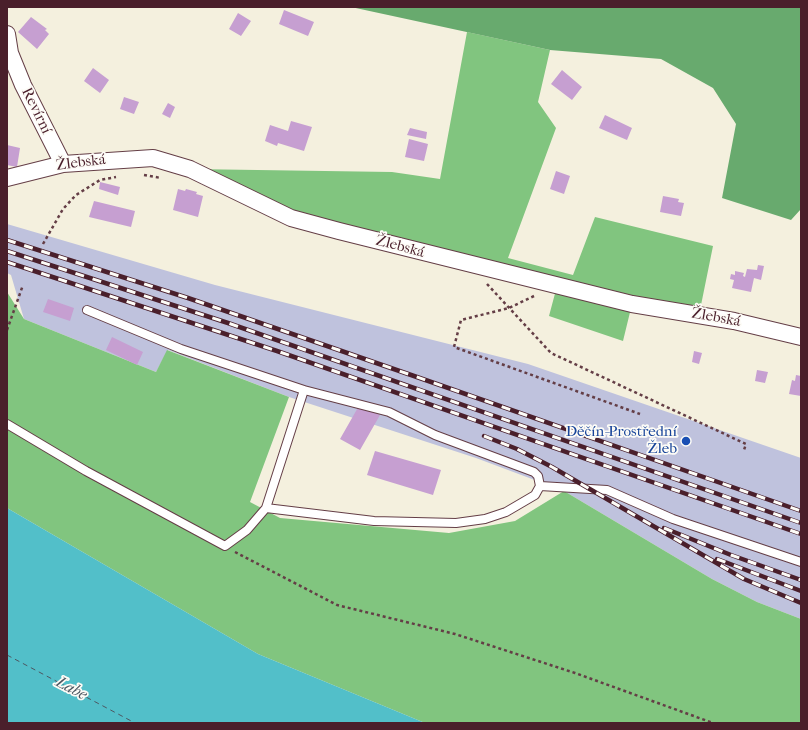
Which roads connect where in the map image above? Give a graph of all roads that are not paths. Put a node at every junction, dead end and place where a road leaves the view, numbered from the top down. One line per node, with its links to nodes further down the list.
1 (7, 34): 2 (street, Revírní)
2 (63, 164): 3 (street, Žlebská); 5 (street, Žlebská)
3 (7, 178)
4 (87, 310): 6 (lane)
5 (801, 338)
6 (304, 390): 8 (lane); 9 (lane)
7 (7, 424): 9 (lane)
8 (540, 486): 9 (lane); 10 (lane)
9 (266, 508)
10 (801, 562)

